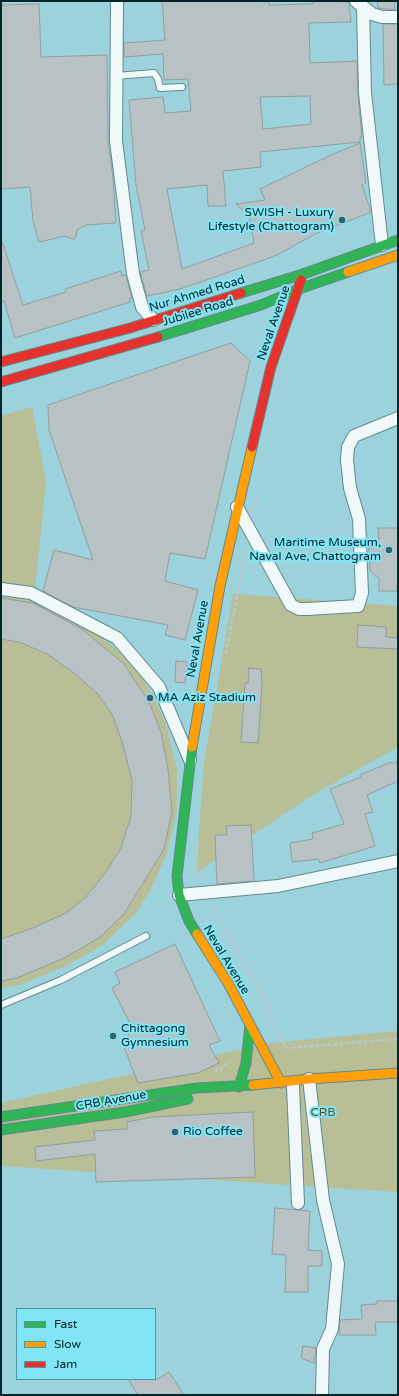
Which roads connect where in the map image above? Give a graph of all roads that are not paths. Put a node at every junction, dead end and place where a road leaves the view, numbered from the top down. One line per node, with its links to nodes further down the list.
1 (117, 1): 4 (street)
2 (359, 4): 3 (street); 7 (street)
3 (398, 17)
4 (115, 76): 5 (lane); 11 (street)
5 (182, 87)
6 (398, 240): 7 (main road, Nur Ahmed Road)
7 (382, 245): 9 (main road, Nur Ahmed Road)
8 (398, 255): 10 (main road, Jubilee Road)
9 (302, 274): 10 (main road, Neval Avenue); 11 (main road, Nur Ahmed Road)
10 (298, 289): 13 (main road, Jubilee Road); 15 (main road, Neval Avenue)
11 (153, 320): 12 (main road, Nur Ahmed Road)
12 (1, 362)
13 (1, 382)
14 (398, 418): 15 (street)
15 (237, 507): 17 (main road, Neval Avenue)
16 (1, 589): 17 (street)
17 (190, 762): 19 (main road, Neval Avenue)
18 (398, 860): 19 (street)
19 (179, 895): 22 (main road, Neval Avenue)
20 (146, 936): 21 (lane)
21 (1, 1005)
22 (250, 1025): 25 (main road, Neval Avenue); 28 (main road)
23 (398, 1073): 24 (main road, CRB Avenue)
24 (309, 1079): 25 (main road, CRB Avenue); 34 (street)
25 (281, 1082): 28 (main road, CRB Avenue)
26 (293, 1086): 33 (street)
27 (222, 1087): 28 (main road, CRB Avenue); 29 (main road, CRB Avenue); 31 (main road, CRB Avenue)
28 (239, 1087)
29 (64, 1108): 30 (main road, CRB Avenue); 31 (main road)
30 (1, 1117)
31 (68, 1120): 32 (main road, CRB Avenue)
32 (1, 1130)
33 (298, 1202)
34 (322, 1395)

